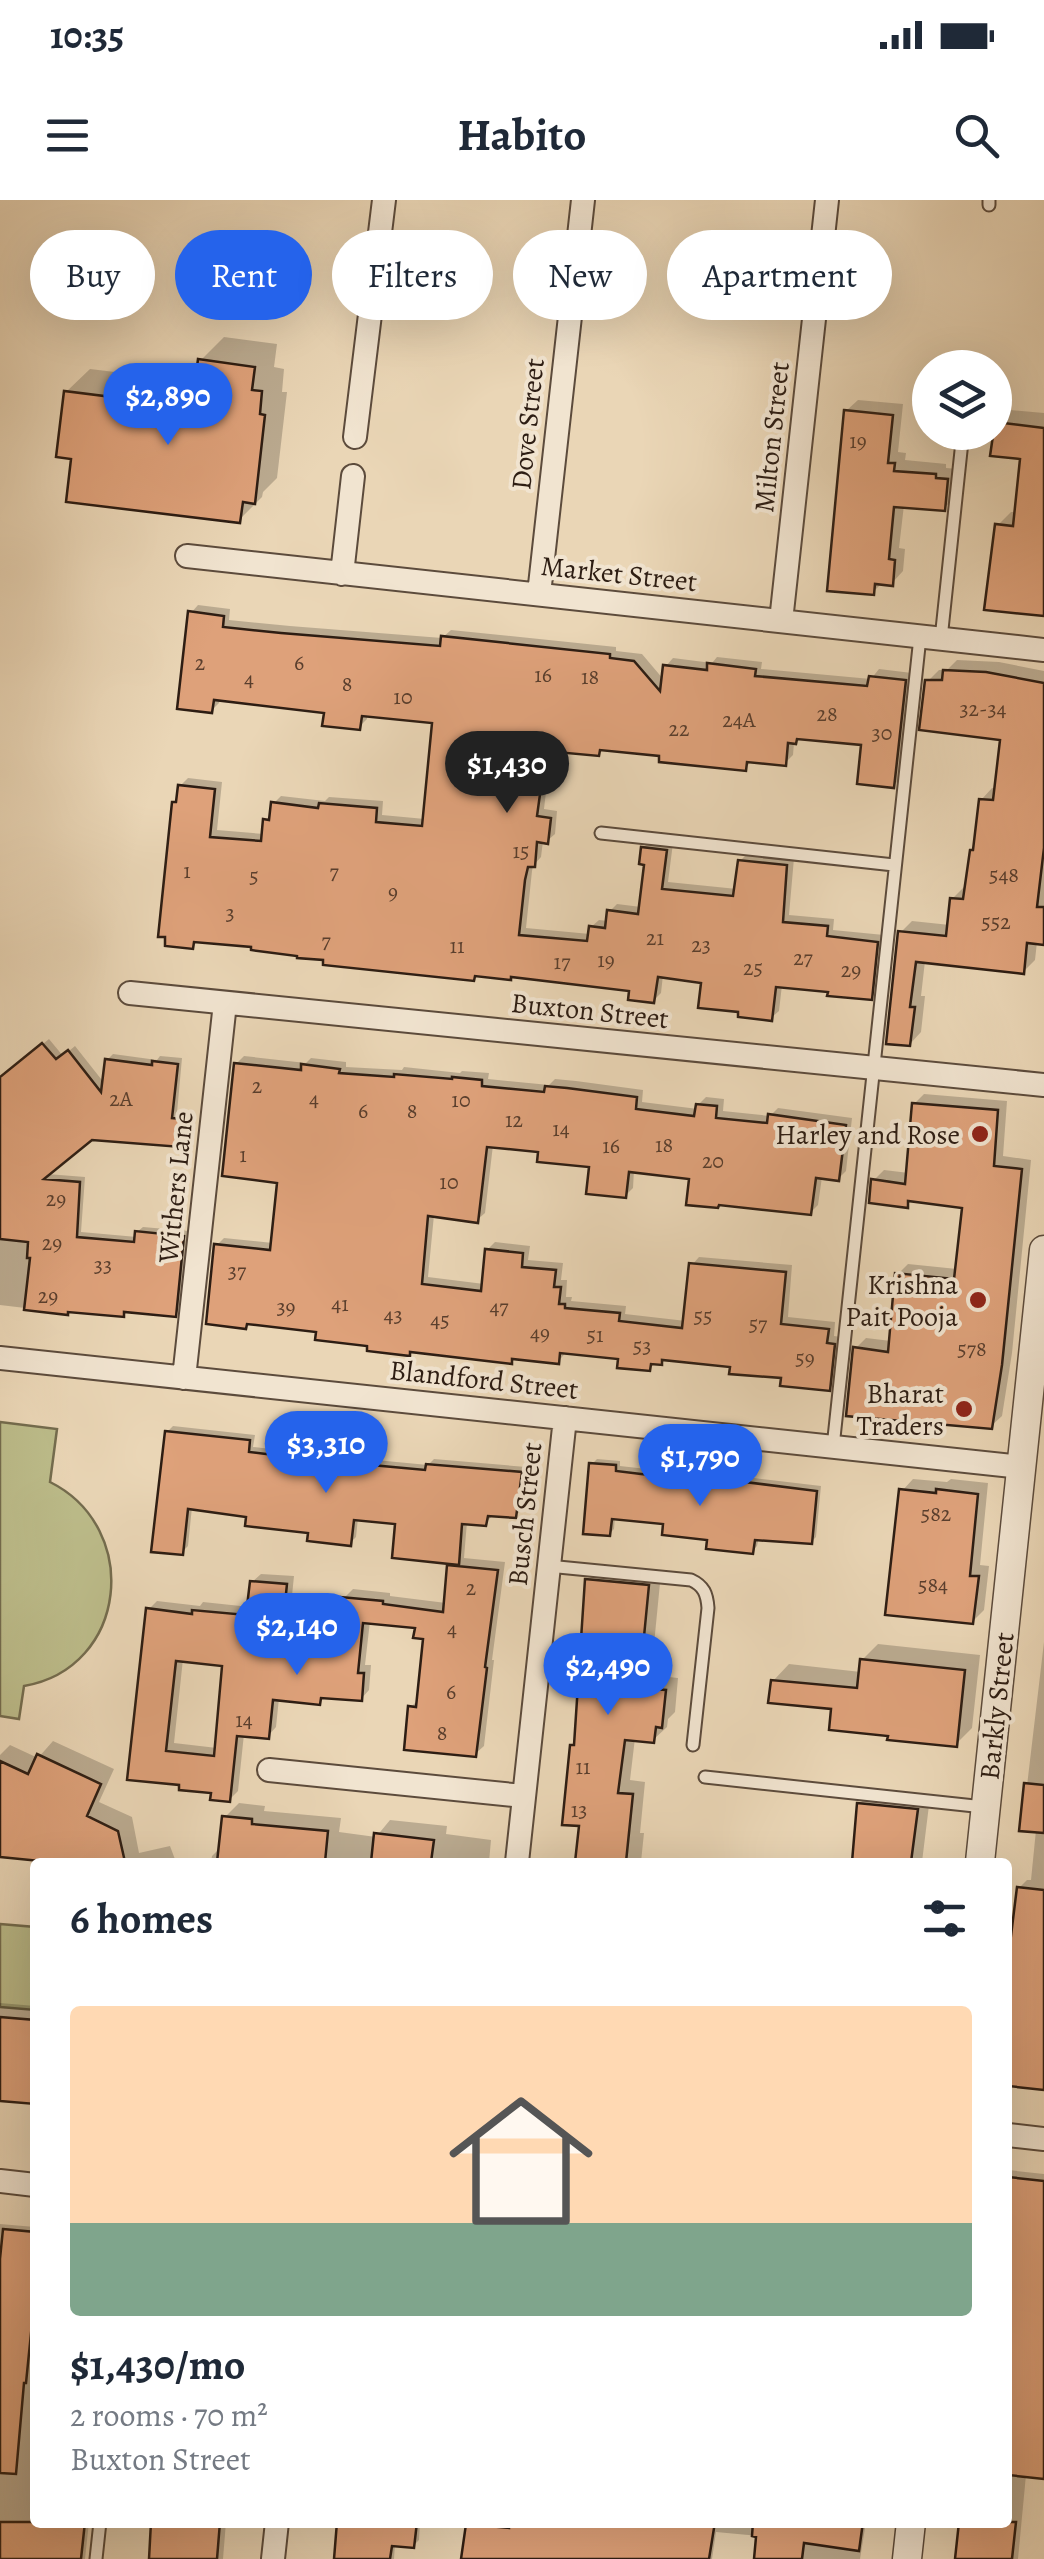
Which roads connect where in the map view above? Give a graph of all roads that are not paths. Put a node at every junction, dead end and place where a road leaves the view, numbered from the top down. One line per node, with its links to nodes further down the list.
1 (384, 200): 4 (street)
2 (582, 200): 9 (street, Dove Street)
3 (827, 200): 10 (street, Milton Street)
4 (355, 438)
5 (960, 450): 11 (lane)
6 (353, 476): 8 (street)
7 (188, 556): 8 (street, Market Street)
8 (342, 574): 9 (street, Market Street)
9 (538, 594): 10 (street, Market Street)
10 (781, 621): 11 (street, Market Street)
11 (931, 638): 12 (street, Market Street); 14 (lane)
12 (1044, 650)
13 (601, 832): 14 (lane)
14 (894, 864): 17 (lane)
15 (130, 993): 16 (street, Buxton Street)
16 (225, 1003): 17 (street, Buxton Street); 21 (street, Withers Lane)
17 (872, 1068): 18 (street, Buxton Street); 23 (lane)
18 (1044, 1085)
19 (1044, 1250): 24 (street, Barkly Street)
20 (0, 1358): 21 (street, Blandford Street)
21 (184, 1378): 22 (street, Blandford Street)
22 (565, 1418): 23 (street, Blandford Street); 25 (street, Busch Street)
23 (834, 1446): 24 (street, Blandford Street)
24 (1022, 1466): 30 (street, Barkly Street)
25 (548, 1566): 26 (lane); 29 (street, Busch Street)
26 (693, 1746)
27 (269, 1770): 29 (street)
28 (705, 1777): 30 (lane)
29 (523, 1796): 31 (street, Busch Street)
30 (986, 1807): 32 (street, Barkly Street)
31 (516, 1858)
32 (980, 1858)
33 (1012, 2135): 34 (street)
34 (1044, 2139)
35 (0, 2181): 36 (street)
36 (30, 2184)
37 (99, 2528): 40 (lane)
38 (276, 2528): 41 (street)
39 (909, 2528): 42 (street)
40 (96, 2559)
41 (273, 2559)
42 (906, 2559)

